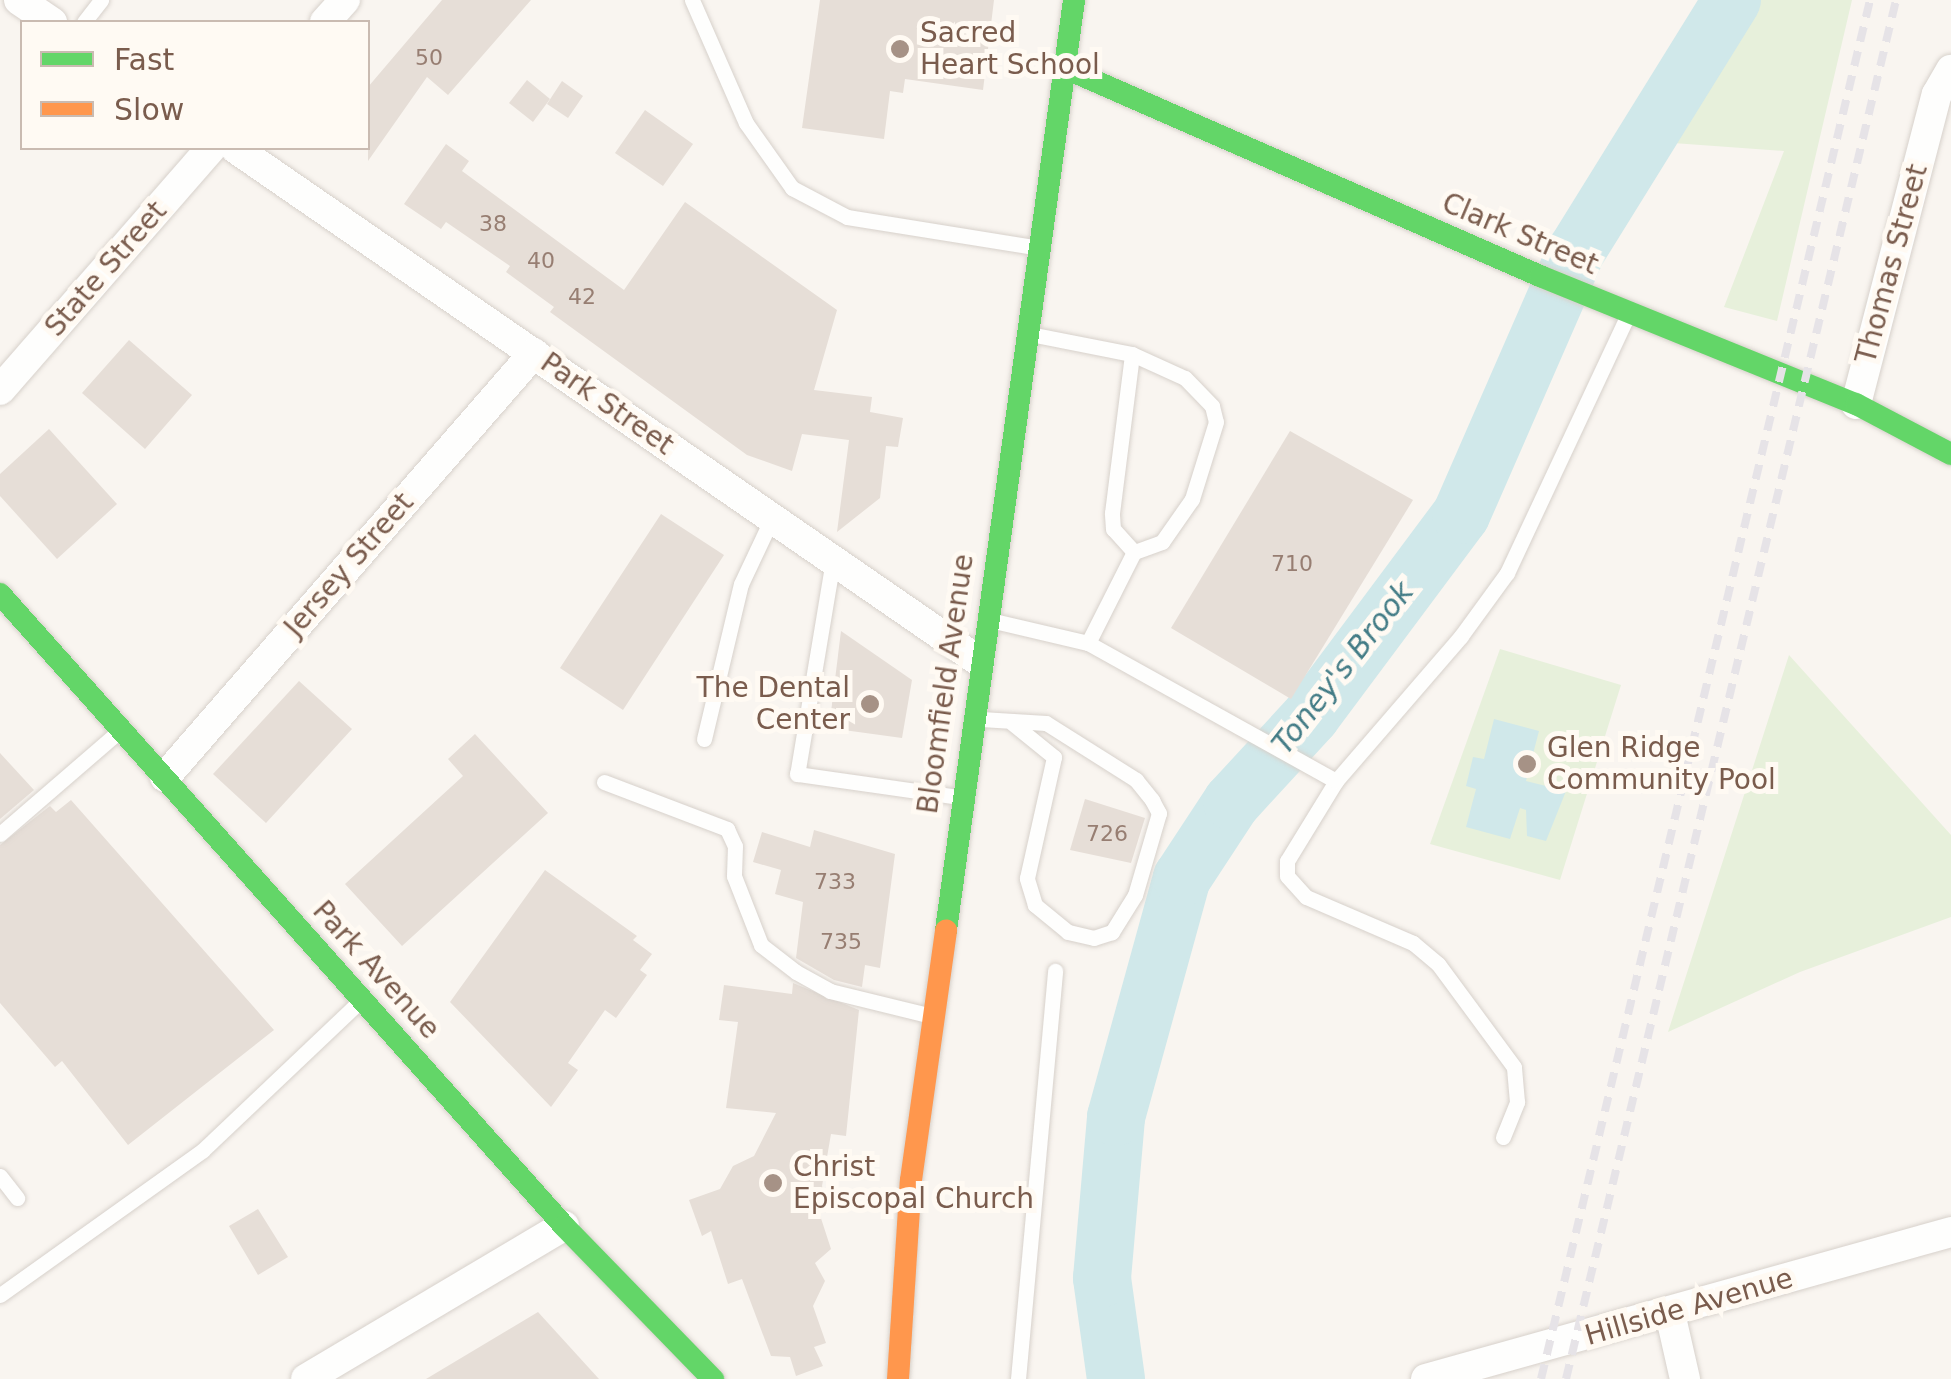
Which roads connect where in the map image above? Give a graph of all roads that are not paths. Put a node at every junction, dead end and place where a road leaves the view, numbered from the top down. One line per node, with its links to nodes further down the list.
1 (19, 0): 6 (street)
2 (101, 0): 7 (lane)
3 (345, 0): 8 (street)
4 (692, 0): 13 (lane)
5 (1074, 0): 9 (street, Bloomfield Avenue)
6 (49, 20)
7 (86, 20)
8 (326, 20)
9 (1064, 68): 13 (street, Bloomfield Avenue); 14 (street, Clark Street)
10 (1951, 70): 19 (street, Thomas Street)
11 (209, 150): 18 (street, State Street)
12 (238, 150): 16 (street, Park Street)
13 (1038, 248): 15 (street, Bloomfield Avenue)
14 (1629, 313): 19 (street, Clark Street); 33 (lane)
15 (1026, 333): 17 (lane); 25 (street, Bloomfield Avenue)
16 (534, 354): 21 (street, Park Street); 32 (street, Jersey Street)
17 (1132, 354): 22 (lane); 22 (lane)
18 (0, 390)
19 (1856, 404): 20 (street, Clark Street)
20 (1951, 454)
21 (772, 518): 23 (street, Park Street); 31 (lane)
22 (1134, 552): 26 (lane)
23 (833, 560): 27 (street, Park Street); 35 (lane)
24 (0, 594): 30 (street, Park Avenue)
25 (985, 619): 26 (lane); 27 (street, Bloomfield Avenue)
26 (1088, 643): 33 (lane)
27 (979, 661): 28 (street, Bloomfield Avenue)
28 (972, 718): 29 (lane); 35 (street, Bloomfield Avenue)
29 (1012, 723): 29 (lane)
30 (122, 729): 32 (street, Park Avenue); 36 (lane)
31 (704, 738)
32 (165, 776): 38 (street, Park Avenue)
33 (1336, 781): 40 (lane)
34 (604, 782): 39 (lane)
35 (961, 797): 39 (street, Bloomfield Avenue)
36 (0, 834)
37 (1055, 972): 50 (lane)
38 (362, 999): 43 (street, Park Avenue); 45 (lane)
39 (932, 1016): 49 (street, Bloomfield Avenue)
40 (1504, 1136)
41 (0, 1176): 42 (lane)
42 (17, 1198)
43 (564, 1226): 47 (street); 48 (street, Park Avenue)
44 (1951, 1232): 46 (street, Hillside Avenue)
45 (0, 1294)
46 (1670, 1314): 51 (street, Hillside Avenue); 52 (street)
47 (306, 1379)
48 (713, 1379)
49 (898, 1379)
50 (1018, 1379)
51 (1426, 1379)
52 (1685, 1379)

